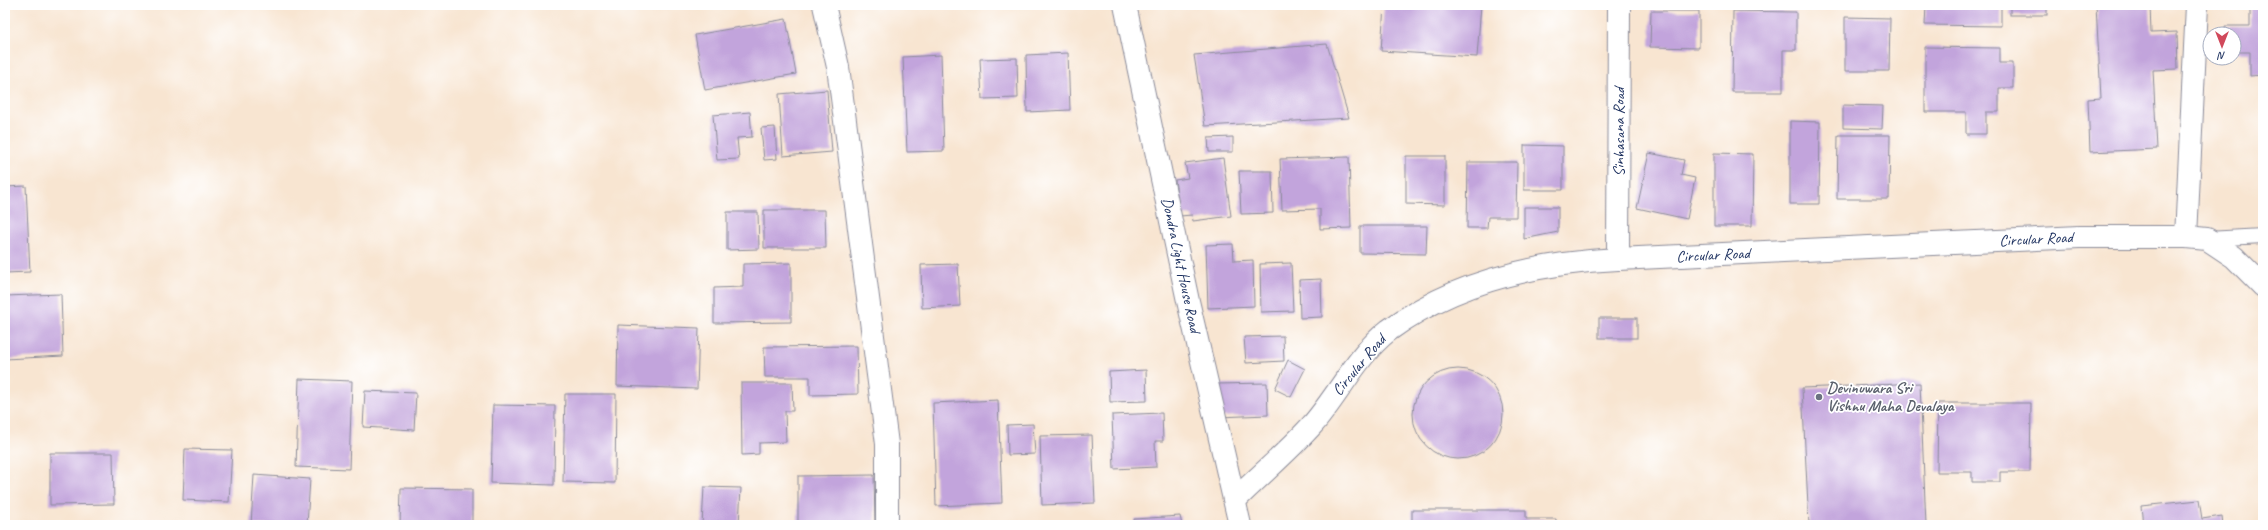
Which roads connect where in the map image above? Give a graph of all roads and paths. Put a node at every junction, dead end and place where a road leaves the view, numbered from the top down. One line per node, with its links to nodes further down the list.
1 (824, 5): 11 (main road)
2 (1125, 5): 10 (main road, Dondra Light House Road)
3 (1619, 5): 8 (main road, Sinhasana Road)
4 (2197, 5): 6 (main road)
5 (2263, 236): 7 (lane)
6 (2186, 237): 7 (main road, Circular Road); 8 (main road, Circular Road)
7 (2207, 239): 9 (main road, Circular Road)
8 (1618, 259): 10 (main road, Circular Road)
9 (2263, 286)
10 (1235, 500): 12 (main road, Dondra Light House Road)
11 (887, 525)
12 (1240, 525)

